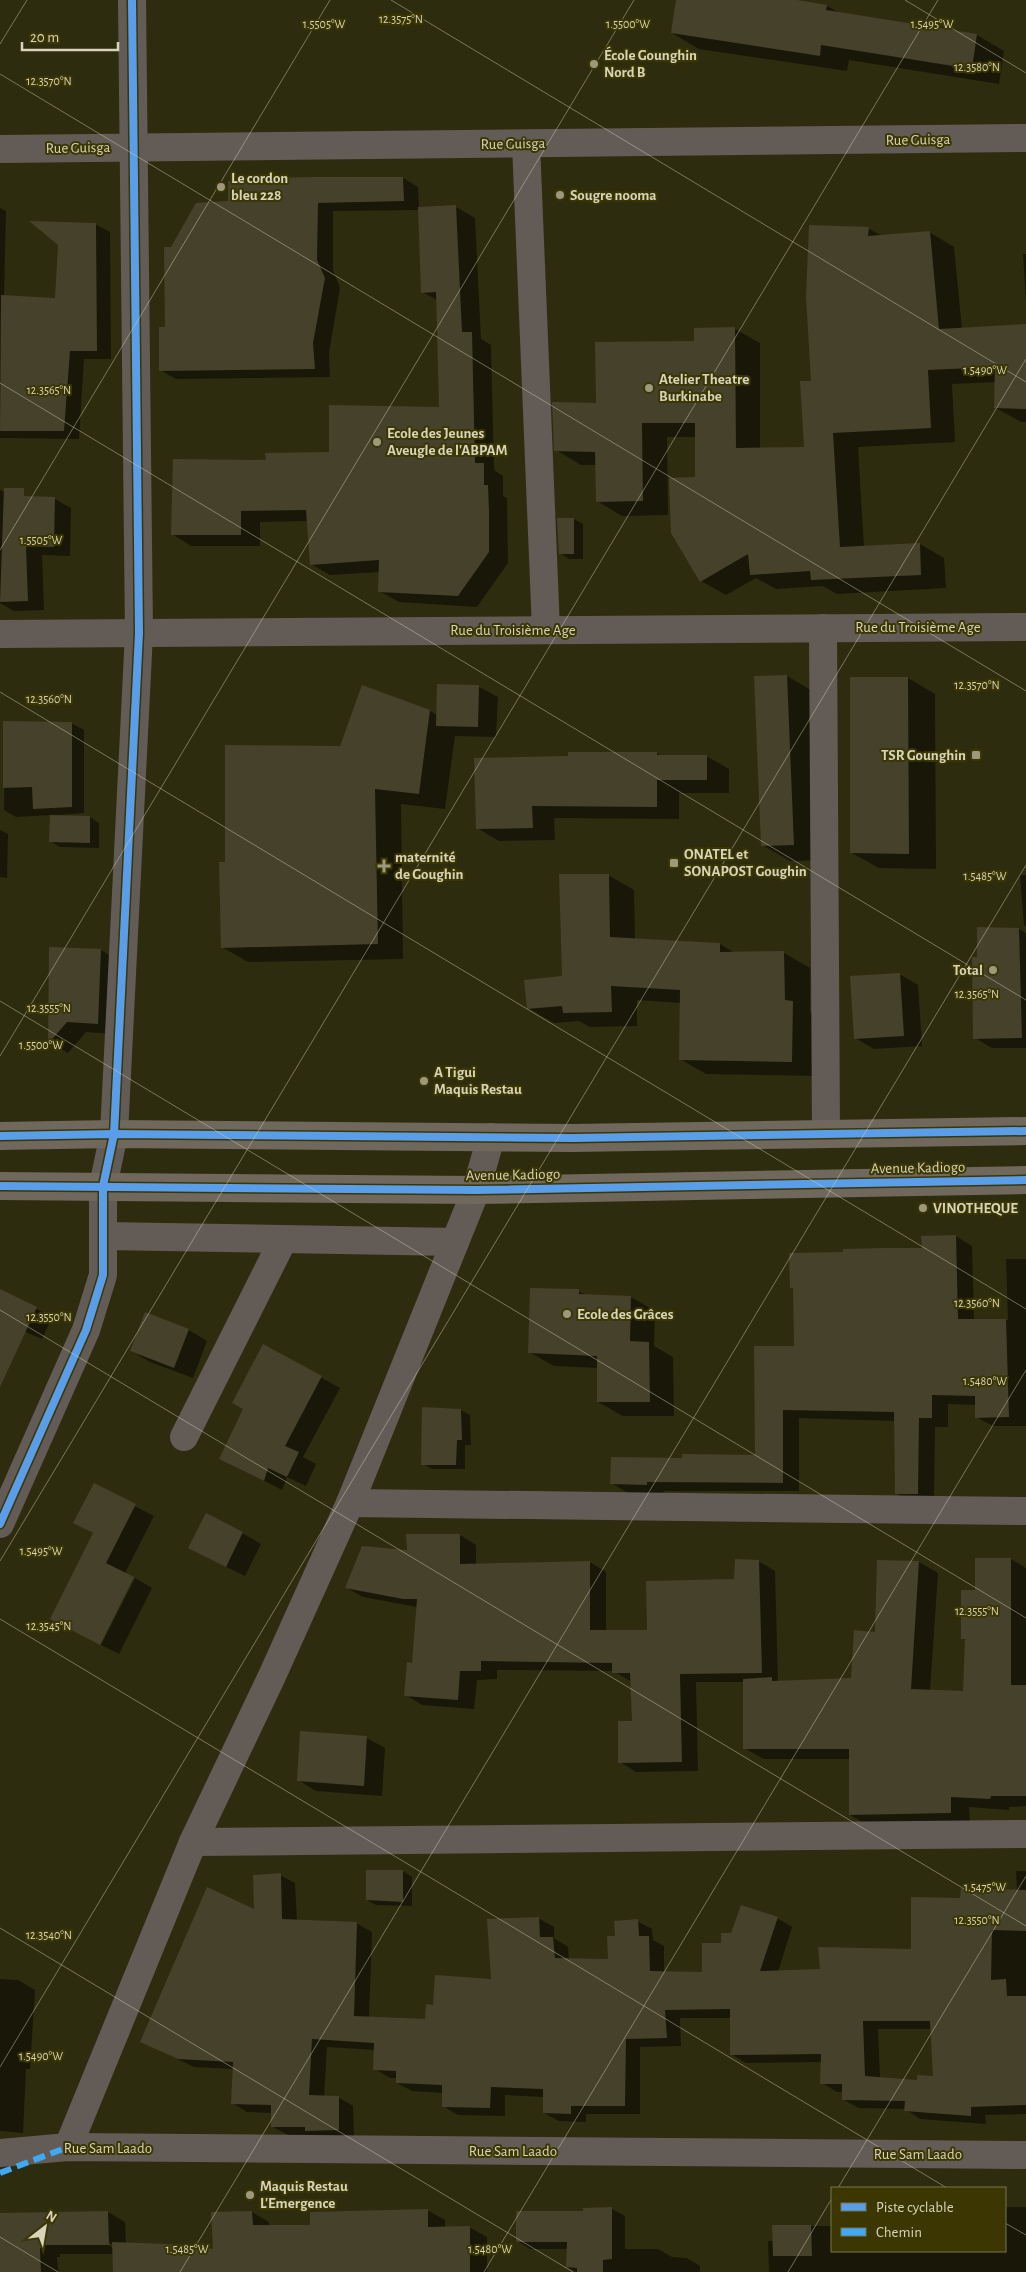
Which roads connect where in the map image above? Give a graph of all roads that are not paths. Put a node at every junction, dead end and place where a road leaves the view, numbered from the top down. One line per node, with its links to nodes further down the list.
1 (132, 0): 4 (street)
2 (1026, 138): 3 (street, Rue Guisga)
3 (526, 144): 4 (street, Rue Guisga); 8 (street)
4 (134, 148): 5 (street, Rue Guisga); 9 (street)
5 (0, 149)
6 (1026, 627): 7 (street, Rue du Troisième Age)
7 (823, 628): 8 (street, Rue du Troisième Age); 12 (street)
8 (546, 630): 9 (street, Rue du Troisième Age)
9 (139, 633): 10 (street, Rue du Troisième Age); 13 (street)
10 (0, 634)
11 (1026, 1132): 12 (highway)
12 (826, 1133): 15 (highway)
13 (114, 1134): 14 (highway); 15 (highway); 18 (street)
14 (0, 1136)
15 (491, 1137): 19 (street)
16 (1026, 1180): 19 (highway, Avenue Kadiogo)
17 (0, 1186): 18 (highway, Avenue Kadiogo)
18 (103, 1186): 19 (highway, Avenue Kadiogo); 20 (street)
19 (476, 1190): 22 (street)
20 (104, 1236): 21 (street); 26 (street)
21 (283, 1240): 22 (street); 23 (street)
22 (455, 1242): 24 (street)
23 (184, 1437)
24 (350, 1503): 25 (street); 28 (street)
25 (1026, 1511)
26 (0, 1524)
27 (1026, 1834): 28 (street)
28 (193, 1842): 29 (street)
29 (68, 2147): 30 (street, Rue Sam Laado); 31 (street, Rue Sam Laado)
30 (0, 2154)
31 (1026, 2155)

